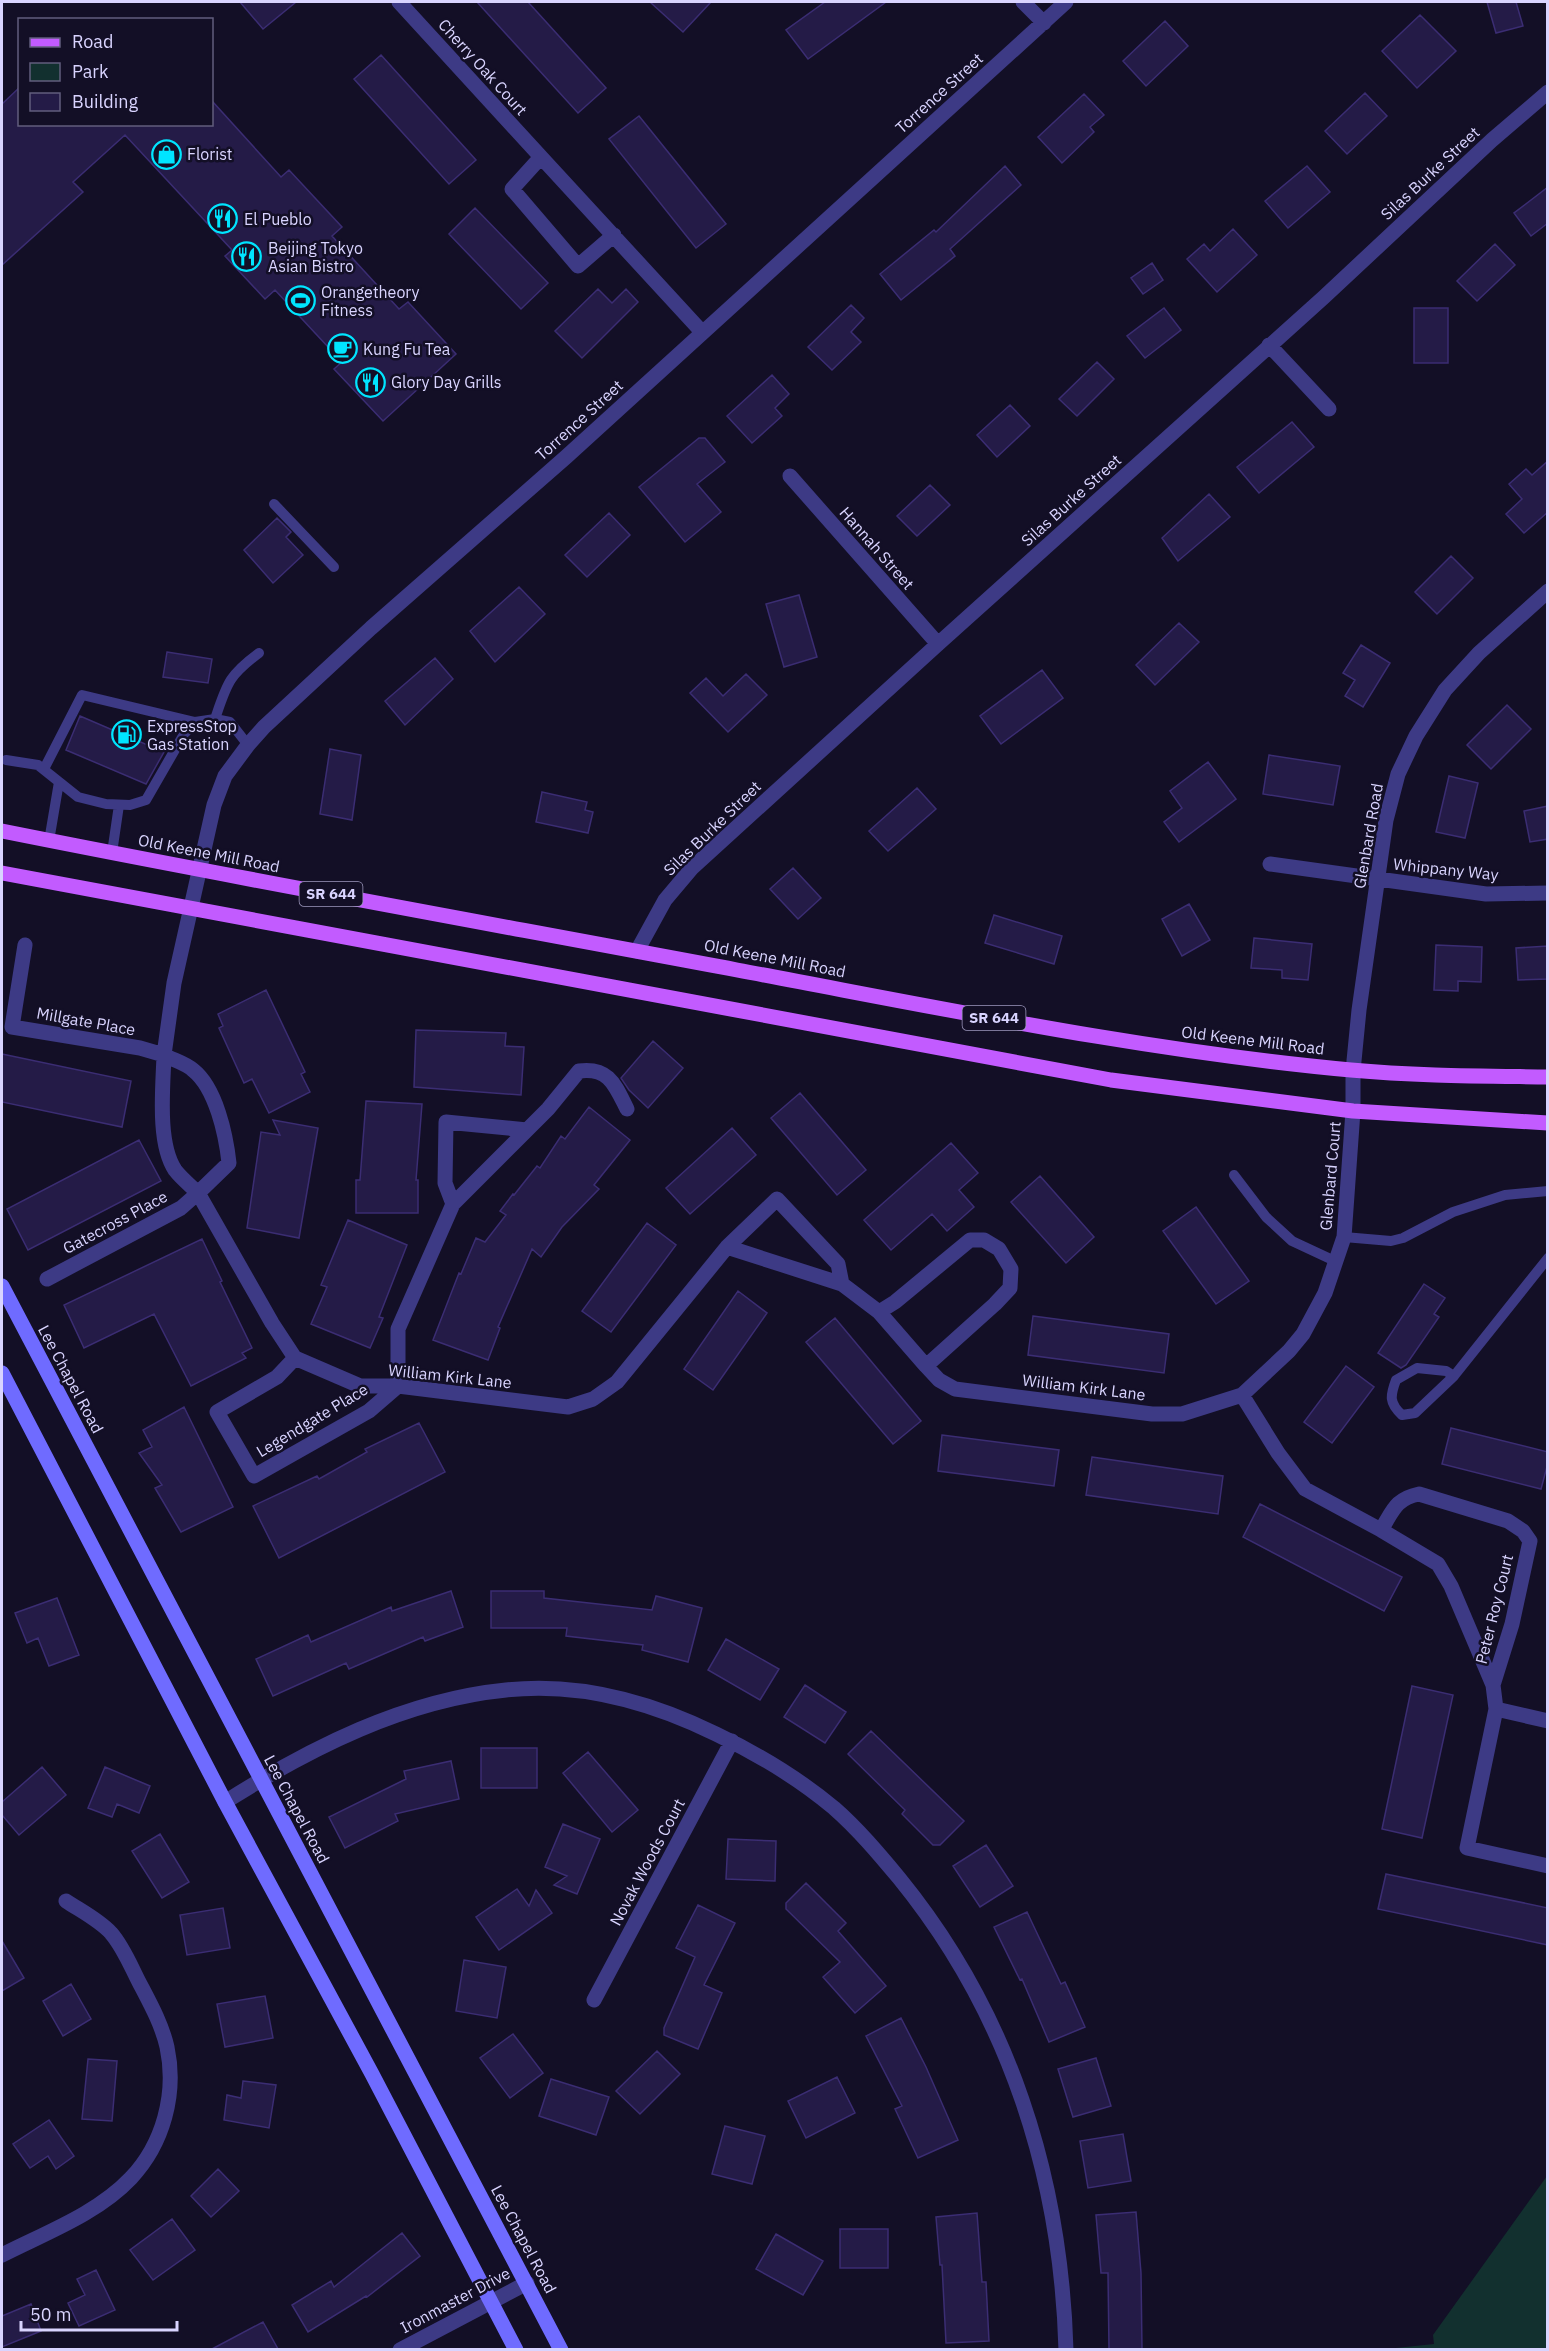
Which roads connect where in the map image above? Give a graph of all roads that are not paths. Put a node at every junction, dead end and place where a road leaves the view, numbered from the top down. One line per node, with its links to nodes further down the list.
1 (1023, 2): 4 (street)
2 (1066, 2): 4 (street, Torrence Street)
3 (405, 4): 6 (street, Cherry Oak Court)
4 (1044, 23): 8 (street, Torrence Street)
5 (1548, 92): 9 (street, Silas Burke Street)
6 (541, 157): 7 (street, Cherry Oak Court); 7 (street)
7 (614, 235): 8 (street, Cherry Oak Court)
8 (702, 332): 19 (street, Torrence Street)
9 (1269, 345): 10 (street); 15 (street, Silas Burke Street)
10 (1329, 409)
11 (790, 476): 15 (street, Hannah Street)
12 (274, 504): 13 (lane)
13 (334, 567)
14 (1548, 591): 30 (street, Glenbard Road)
15 (938, 644): 34 (street, Silas Burke Street)
16 (259, 653): 17 (lane)
17 (215, 719): 18 (lane); 19 (lane)
18 (195, 722): 21 (lane); 23 (lane)
19 (248, 745): 28 (street, Torrence Street)
20 (6, 760): 21 (lane)
21 (44, 769): 22 (lane)
22 (59, 782): 23 (lane); 25 (lane)
23 (119, 805): 26 (lane)
24 (2, 831): 25 (main road, Old Keene Mill Road / SR 644)
25 (50, 841): 26 (main road, Old Keene Mill Road / SR 644)
26 (112, 853): 28 (main road, Old Keene Mill Road / SR 644)
27 (1270, 864): 30 (street, Whippany Way)
28 (199, 871): 32 (street, Torrence Street); 34 (main road, Old Keene Mill Road / SR 644)
29 (2, 873): 32 (main road, SR 644)
30 (1378, 879): 31 (street, Whippany Way); 36 (street, Glenbard Road)
31 (1548, 893)
32 (190, 910): 35 (street); 39 (main road, SR 644)
33 (25, 945): 35 (street, Millgate Place)
34 (637, 951): 36 (main road, Old Keene Mill Road / SR 644)
35 (164, 1055): 44 (street); 44 (street)
36 (1353, 1071): 37 (main road, Old Keene Mill Road / SR 644); 39 (street, Glenbard Court)
37 (1548, 1077)
38 (627, 1109): 41 (street)
39 (1353, 1111): 40 (main road, SR 644); 46 (street, Glenbard Court)
40 (1548, 1123)
41 (527, 1130): 45 (street); 45 (street)
42 (1234, 1175): 49 (lane)
43 (1548, 1191): 46 (lane)
44 (198, 1193): 50 (street, Gatecross Place); 54 (street)
45 (453, 1204): 58 (street)
46 (1344, 1237): 49 (street, Glenbard Court)
47 (727, 1247): 51 (street, William Kirk Lane); 51 (street, William Kirk Lane); 58 (street, William Kirk Lane)
48 (1548, 1258): 57 (lane)
49 (1336, 1262): 59 (street, Glenbard Court)
50 (47, 1279)
51 (842, 1284): 53 (street, William Kirk Lane)
52 (2, 1286): 65 (main road, Lee Chapel Road)
53 (879, 1312): 55 (street, William Kirk Lane); 55 (street)
54 (295, 1358): 58 (street, William Kirk Lane); 58 (street, Legendgate Place)
55 (926, 1366): 59 (street, William Kirk Lane)
56 (2, 1373): 66 (main road)
57 (1454, 1376): 57 (lane)
58 (398, 1386)
59 (1242, 1395): 60 (street, Peter Roy Court)
60 (1381, 1530): 61 (street, Peter Roy Court); 61 (street, Peter Roy Court)
61 (1493, 1685): 62 (street, Peter Roy Court)
62 (1496, 1709): 63 (street); 67 (street, Peter Roy Court)
63 (1548, 1721)
64 (732, 1742): 65 (street); 69 (street, Novak Woods Court); 76 (street)
65 (260, 1780): 66 (street); 71 (main road, Lee Chapel Road)
66 (225, 1802): 72 (main road)
67 (1548, 1866)
68 (66, 1901): 70 (street)
69 (594, 2000)
70 (2, 2255)
71 (526, 2283): 72 (street, Ironmaster Drive); 75 (main road, Lee Chapel Road)
72 (490, 2302): 73 (street, Ironmaster Drive); 74 (main road)
73 (400, 2349)
74 (516, 2349)
75 (561, 2349)
76 (1066, 2349)

